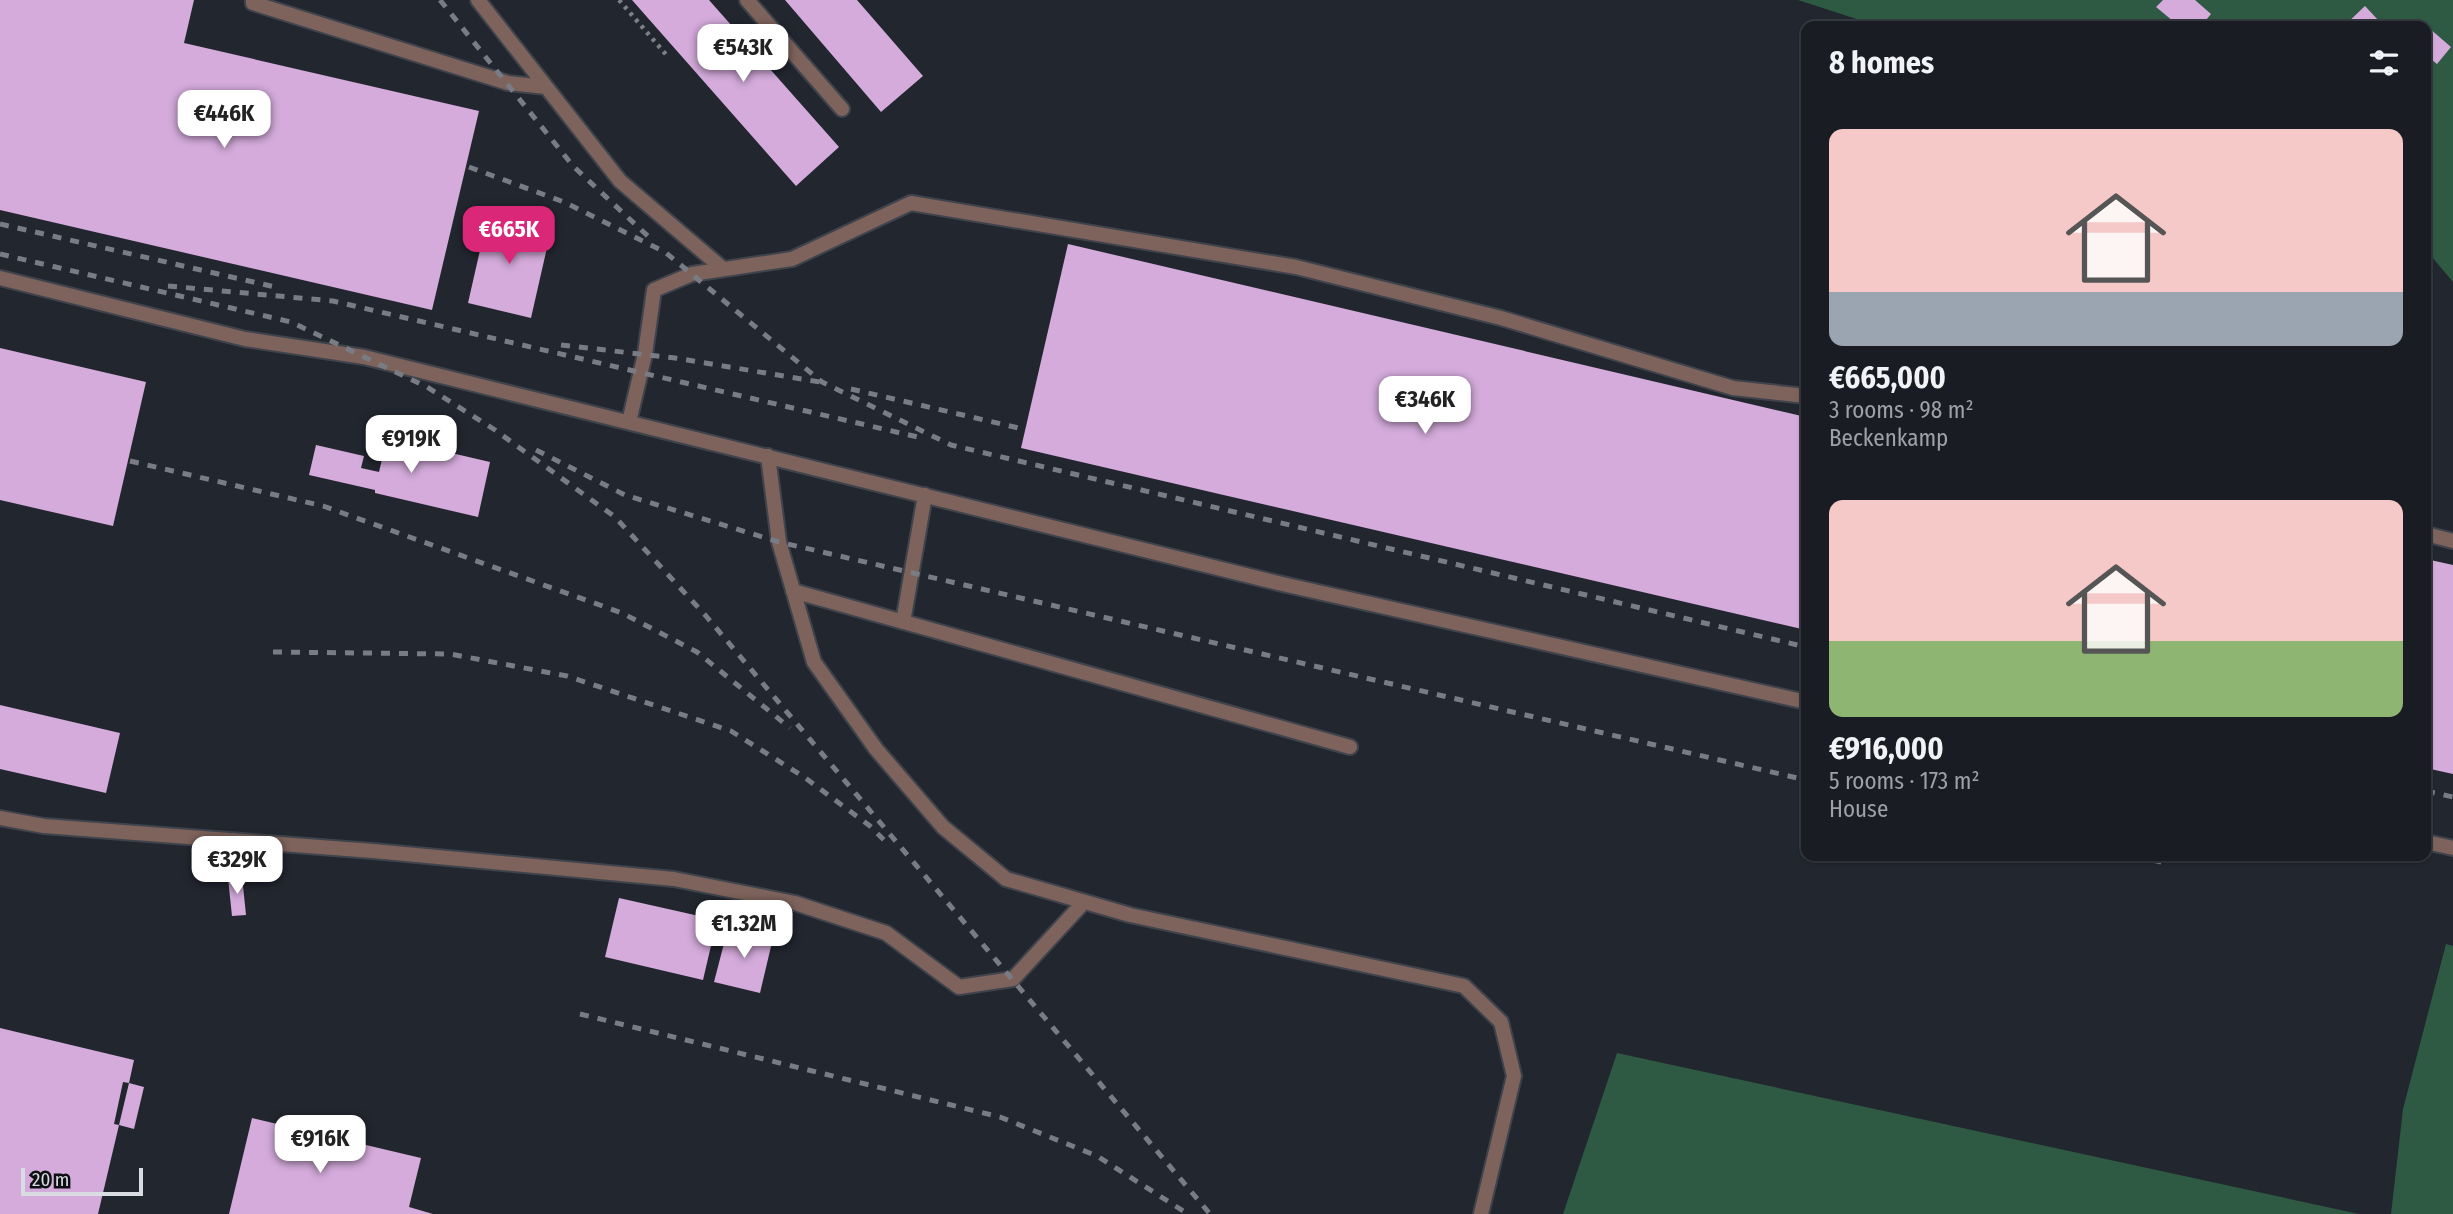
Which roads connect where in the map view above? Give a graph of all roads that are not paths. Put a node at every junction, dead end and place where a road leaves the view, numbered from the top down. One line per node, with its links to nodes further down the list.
1 (253, 0): 4 (street)
2 (478, 0): 4 (street)
3 (747, 0): 5 (street)
4 (546, 87): 6 (street)
5 (842, 109)
6 (722, 268): 8 (street); 9 (street)
7 (0, 278): 9 (street)
8 (1801, 395)
9 (629, 422): 10 (street)
10 (768, 456): 11 (street); 14 (street)
11 (925, 495): 15 (street); 16 (street)
12 (2431, 535): 13 (street)
13 (2453, 541)
14 (793, 591): 15 (street); 21 (street)
15 (903, 622): 17 (street)
16 (1801, 701)
17 (1350, 747)
18 (0, 818): 21 (street)
19 (2431, 843): 20 (street)
20 (2453, 848)
21 (1084, 902): 22 (street)
22 (1481, 1214)

